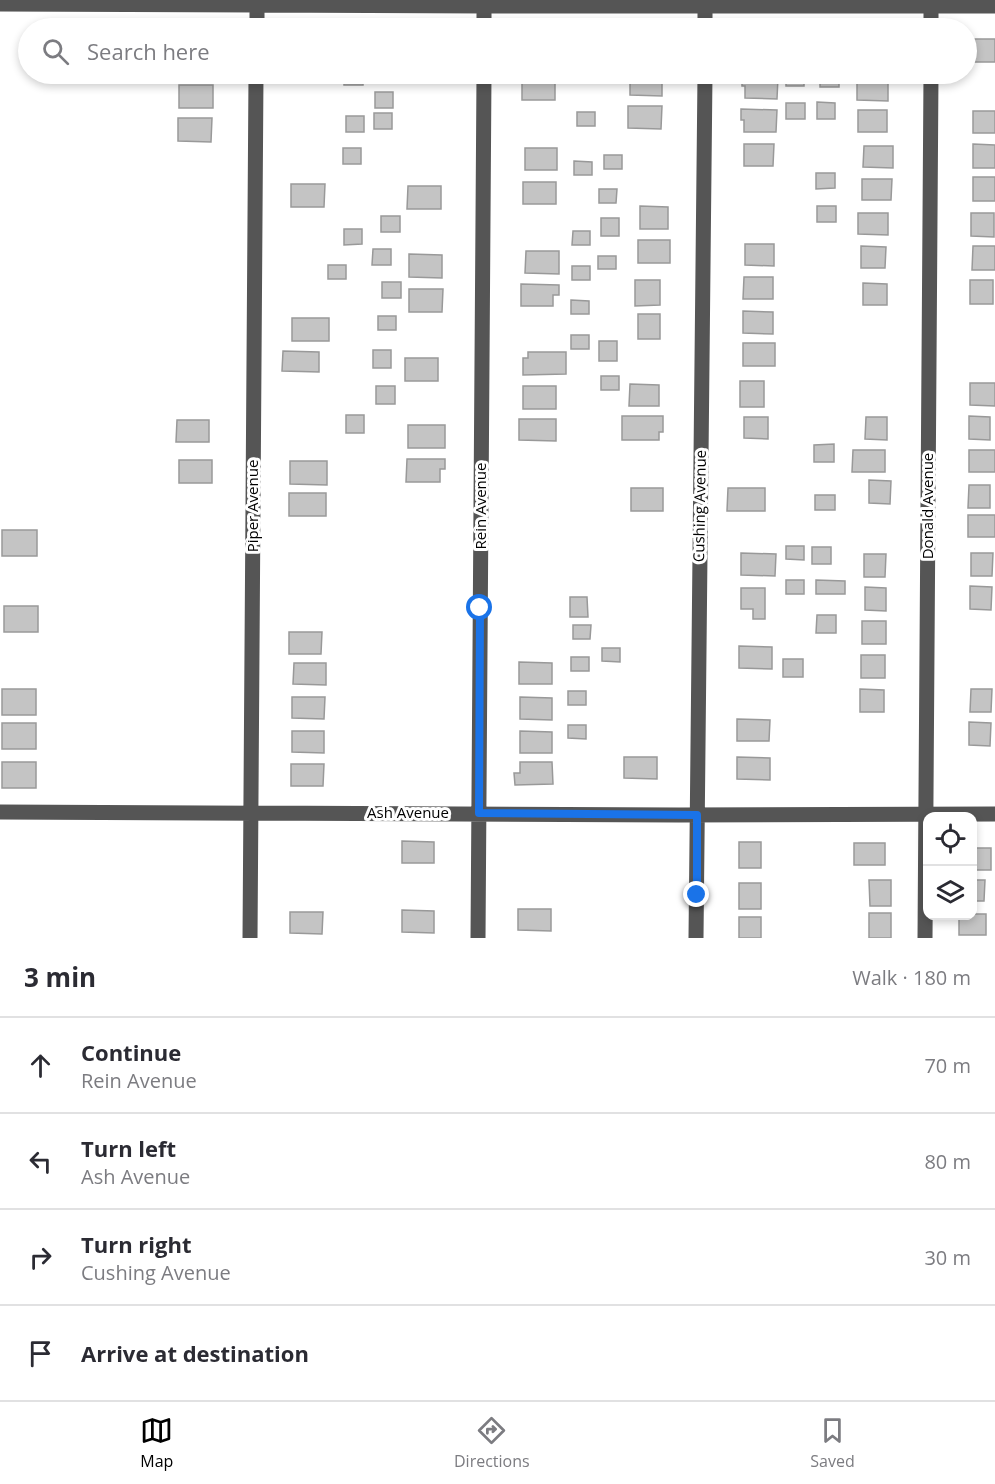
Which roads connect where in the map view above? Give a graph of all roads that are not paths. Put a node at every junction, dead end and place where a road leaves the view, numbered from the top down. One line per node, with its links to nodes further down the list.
1 (257, 3): 2 (street); 5 (street)
2 (484, 3): 3 (street)
3 (705, 3): 4 (street)
4 (931, 3): 6 (street)
5 (0, 4)
6 (995, 6)
7 (256, 84): 13 (street, Piper Avenue)
8 (484, 84): 14 (street, Rein Avenue)
9 (705, 84): 18 (street, Cushing Avenue)
10 (931, 84): 12 (street, Donald Avenue)
11 (0, 812): 13 (street, Ash Avenue)
12 (926, 812)
13 (251, 813): 14 (street, Ash Avenue); 20 (street, Piper Avenue)
14 (479, 813): 18 (street, Ash Avenue); 21 (street, Rein Avenue)
15 (923, 814): 18 (street, Ash Avenue)
16 (977, 814): 17 (street, Ash Avenue)
17 (995, 814)
18 (697, 815): 22 (street, Cushing Avenue)
19 (926, 866): 23 (street, Donald Avenue)
20 (250, 938)
21 (478, 938)
22 (696, 938)
23 (925, 938)

